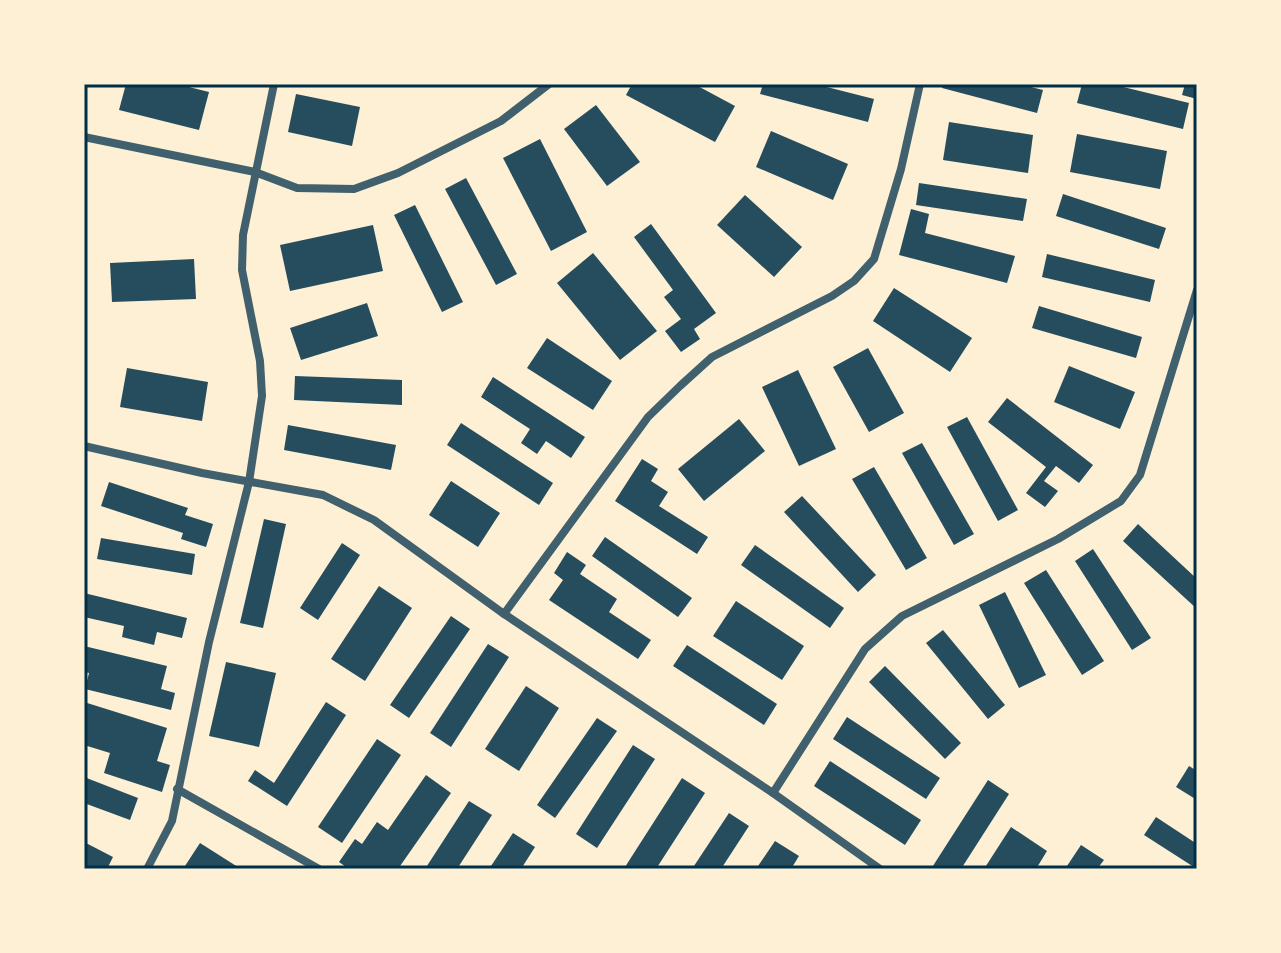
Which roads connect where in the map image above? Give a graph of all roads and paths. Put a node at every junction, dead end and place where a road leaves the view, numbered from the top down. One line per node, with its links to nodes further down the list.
1 (274, 84): 5 (street)
2 (549, 84): 5 (street)
3 (920, 84): 9 (street)
4 (84, 137): 5 (street)
5 (255, 172): 8 (street)
6 (1197, 290): 11 (street)
7 (84, 446): 8 (street)
8 (249, 482): 9 (street); 10 (street)
9 (504, 614): 11 (street)
10 (177, 789): 12 (street); 13 (street)
11 (773, 793): 14 (street)
12 (147, 869)
13 (319, 869)
14 (880, 869)

